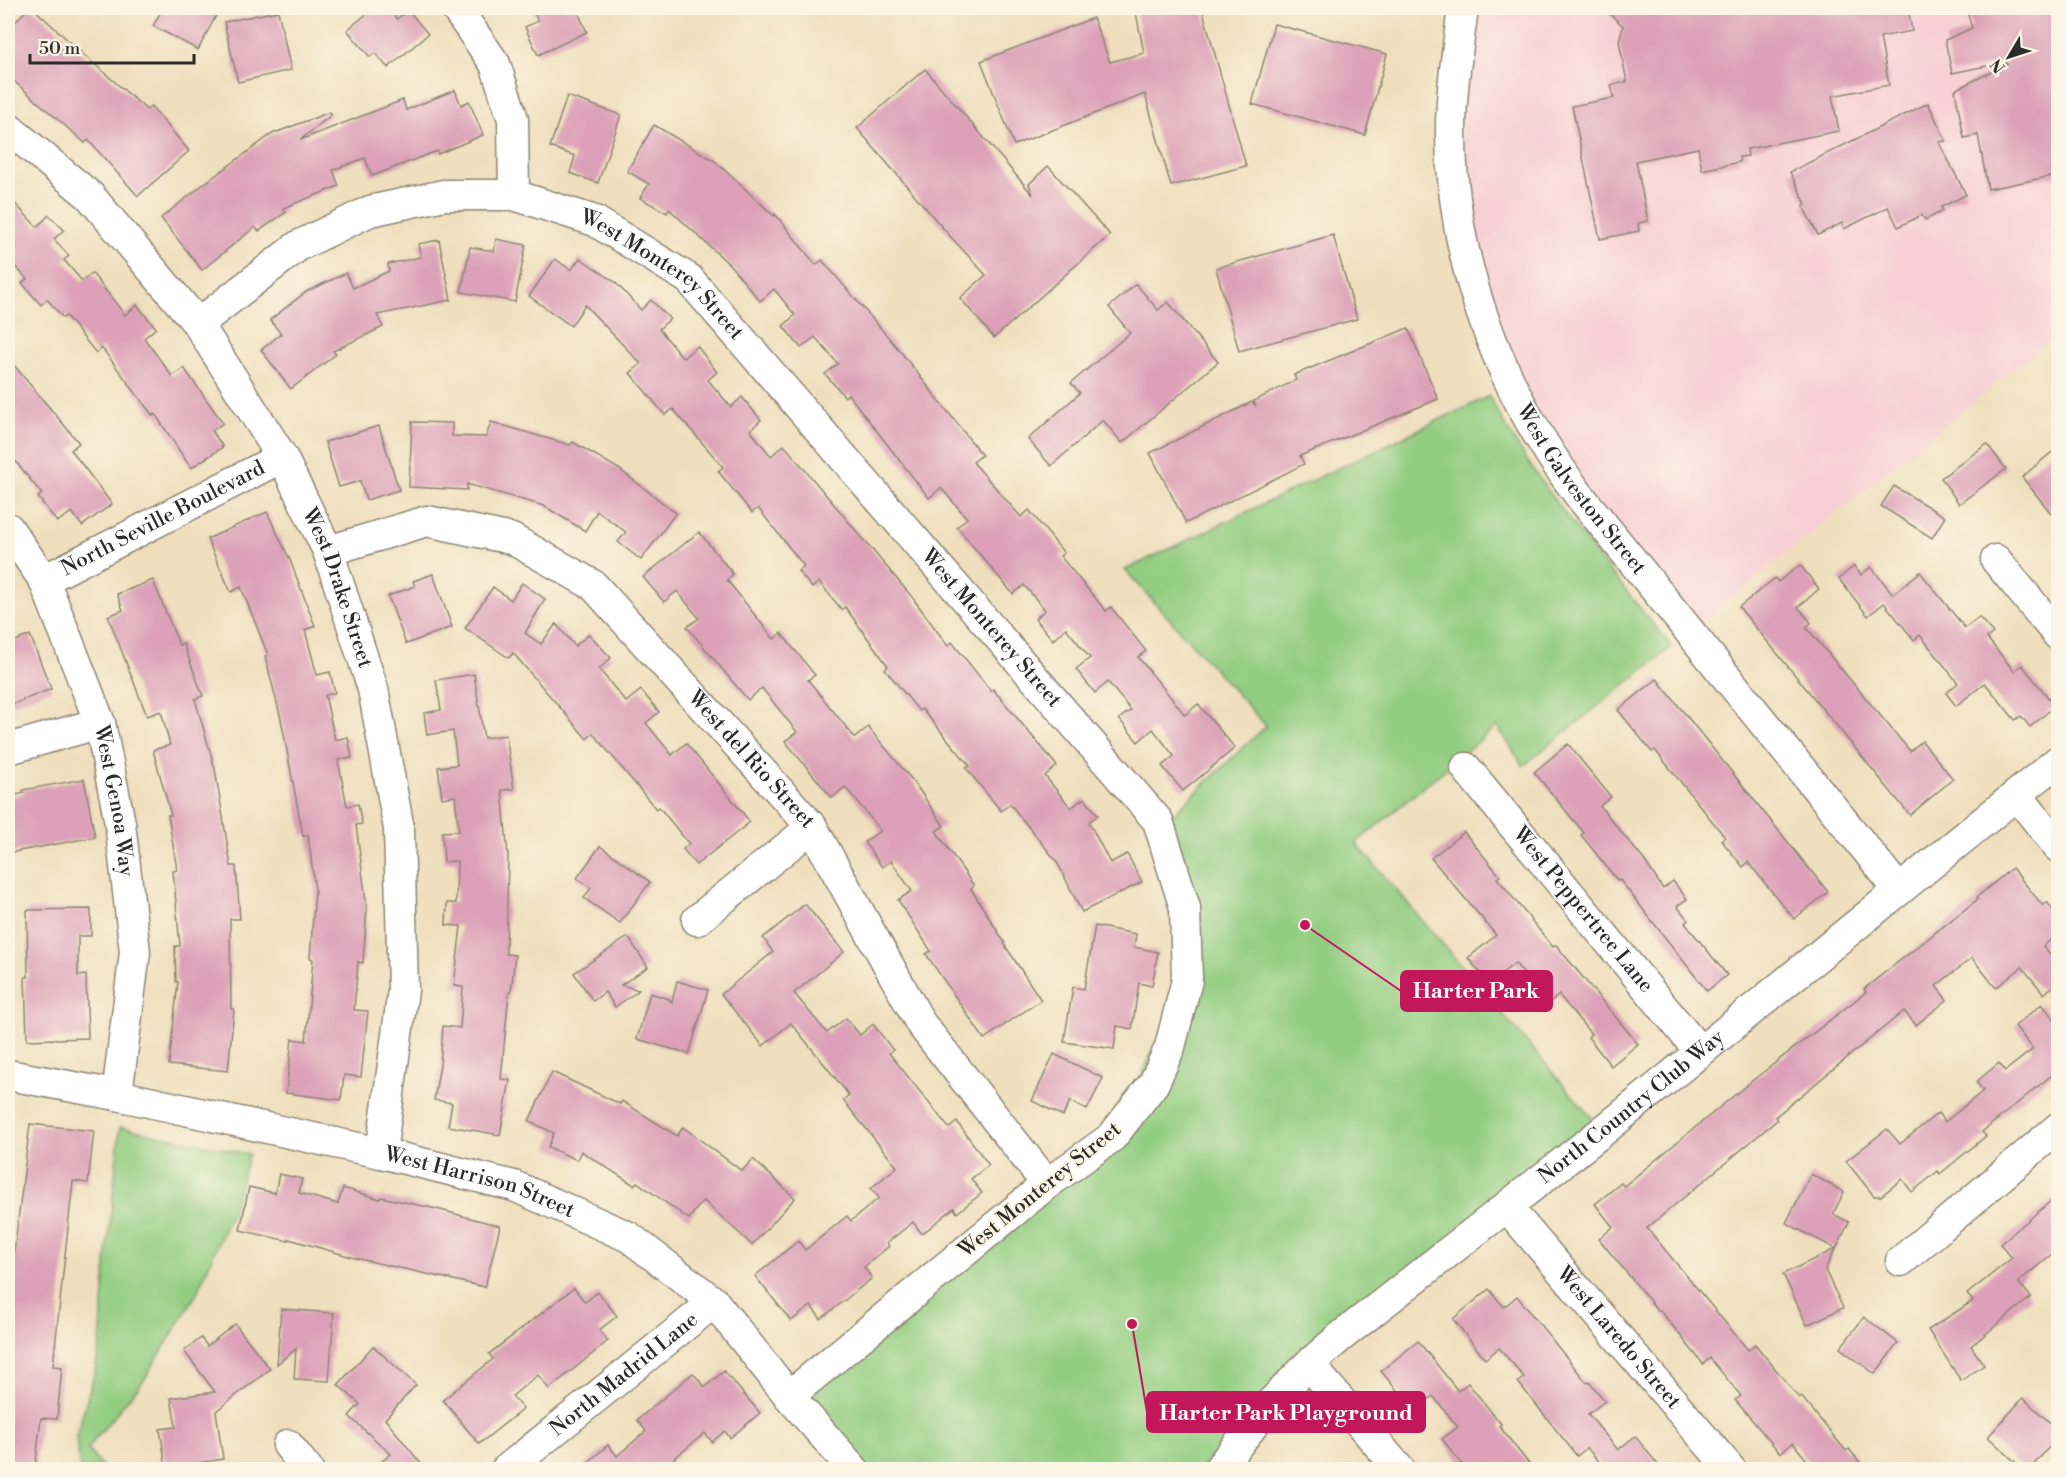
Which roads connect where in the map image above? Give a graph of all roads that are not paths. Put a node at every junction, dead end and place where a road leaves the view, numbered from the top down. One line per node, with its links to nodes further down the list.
1 (456, 8): 4 (street)
2 (1463, 8): 19 (street, West Galveston Street)
3 (8, 128): 5 (street, West Drake Street)
4 (514, 195): 5 (street, West Monterey Street); 26 (street, West Monterey Street)
5 (198, 324): 6 (street, West Drake Street)
6 (282, 457): 8 (street, West Drake Street); 10 (street, North Seville Boulevard)
7 (8, 528): 10 (street, West Genoa Way)
8 (328, 551): 17 (street, West del Rio Street); 25 (street, West Drake Street)
9 (1996, 560): 11 (street)
10 (44, 580): 12 (street, West Genoa Way)
11 (2058, 635)
12 (99, 723): 13 (street); 23 (street, West Genoa Way)
13 (8, 749)
14 (2058, 761): 16 (street, North Country Club Way)
15 (1466, 768): 21 (street, West Peppertree Lane)
16 (2017, 795): 18 (street); 19 (street, North Country Club Way)
17 (812, 827): 20 (street); 26 (street, West del Rio Street)
18 (2058, 847)
19 (1899, 890): 21 (street, North Country Club Way)
20 (697, 920)
21 (1700, 1052): 27 (street, North Country Club Way)
22 (8, 1075): 23 (street, West Harrison Street)
23 (117, 1095): 25 (street, West Harrison Street)
24 (2058, 1128): 28 (street)
25 (381, 1153): 29 (street, West Harrison Street)
26 (1047, 1184): 31 (street, West Monterey Street)
27 (1507, 1207): 30 (street, North Country Club Way); 38 (street, West Laredo Street)
28 (1901, 1261)
29 (714, 1302): 31 (street, West Harrison Street); 34 (street, North Madrid Lane)
30 (1309, 1364): 36 (street, North Country Club Way); 37 (street)
31 (789, 1396): 35 (street, West Harrison Street)
32 (288, 1444): 33 (street)
33 (308, 1470)
34 (506, 1470)
35 (854, 1470)
36 (1218, 1470)
37 (1400, 1470)
38 (1731, 1470)

